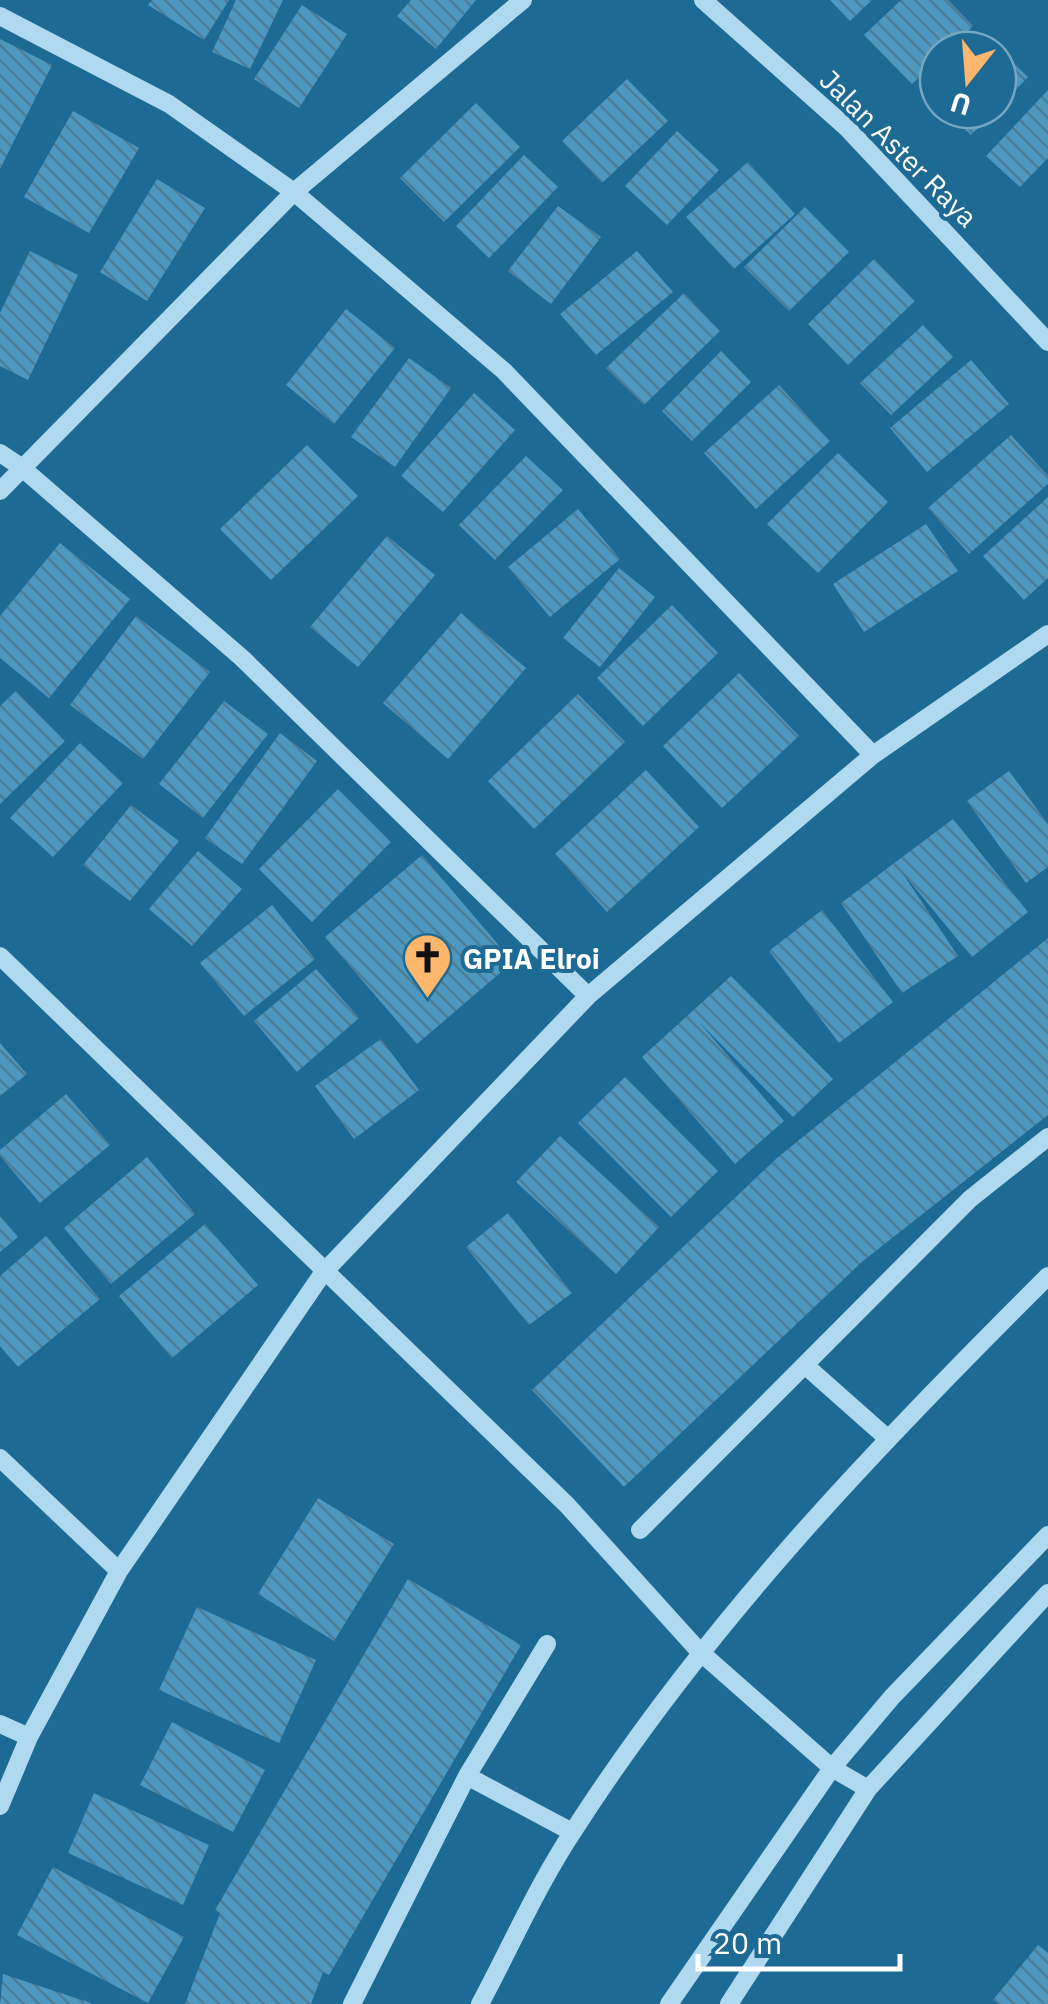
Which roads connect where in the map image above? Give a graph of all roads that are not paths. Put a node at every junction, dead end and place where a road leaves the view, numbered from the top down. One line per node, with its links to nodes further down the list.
1 (523, 0): 4 (street)
2 (703, 0): 5 (street, Jalan Aster Raya)
3 (0, 16): 4 (street)
4 (294, 192): 7 (street); 10 (street)
5 (1048, 342)
6 (0, 453): 7 (street)
7 (22, 466): 8 (street); 12 (street)
8 (0, 491)
9 (1048, 634): 10 (street)
10 (873, 755): 12 (street)
11 (0, 956): 14 (street)
12 (588, 996): 14 (street)
13 (1048, 1136): 16 (street)
14 (323, 1273): 21 (street); 24 (street)
15 (1048, 1276): 17 (street)
16 (807, 1367): 17 (street); 19 (street)
17 (886, 1437): 24 (street)
18 (0, 1458): 21 (street)
19 (640, 1530)
20 (1048, 1536): 27 (street)
21 (118, 1571): 26 (street)
22 (1048, 1593): 29 (street)
23 (546, 1644): 28 (street)
24 (699, 1652): 27 (street); 31 (street)
25 (0, 1724): 26 (street)
26 (29, 1737): 30 (street)
27 (832, 1768): 29 (street); 34 (street)
28 (467, 1776): 31 (street); 32 (street)
29 (868, 1789): 35 (street)
30 (0, 1806)
31 (572, 1832): 33 (street)
32 (352, 2004)
33 (480, 2004)
34 (669, 2004)
35 (729, 2004)

